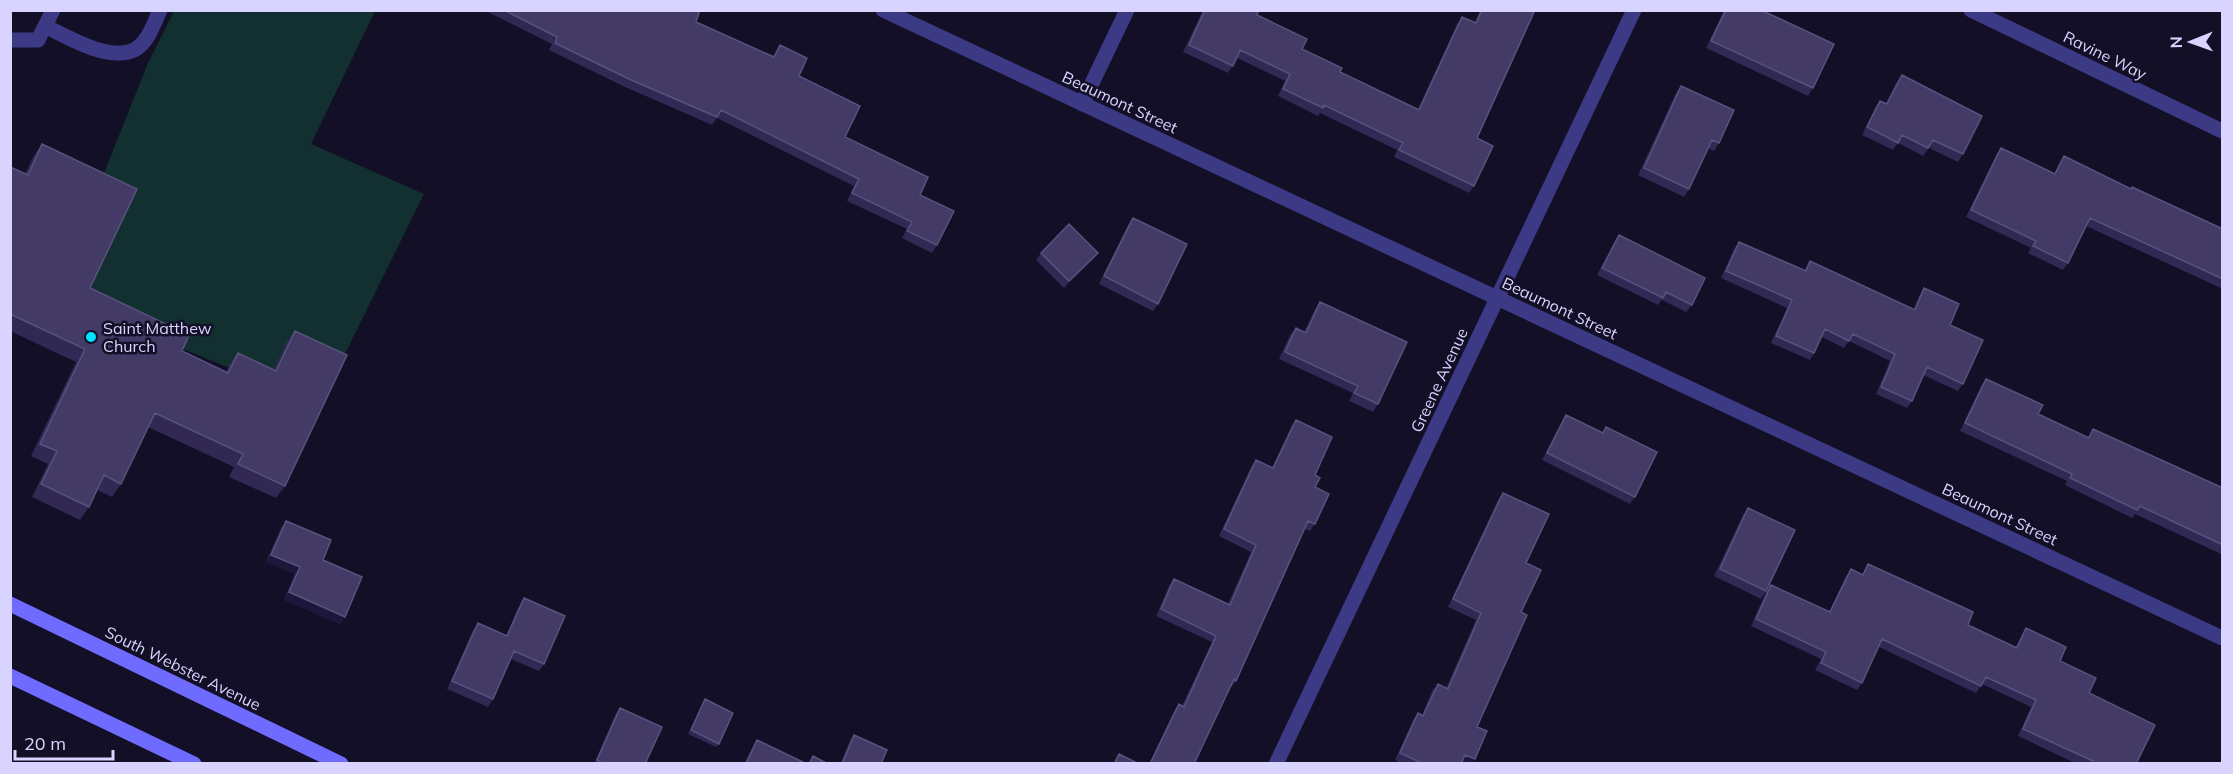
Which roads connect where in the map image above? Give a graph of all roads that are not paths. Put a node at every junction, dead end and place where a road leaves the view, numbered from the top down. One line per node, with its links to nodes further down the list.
1 (53, 10): 7 (street)
2 (160, 10): 7 (street)
3 (882, 10): 9 (street, Beaumont Street)
4 (1127, 10): 9 (street)
5 (1634, 10): 11 (street, Greene Avenue)
6 (1971, 10): 10 (street, Ravine Way)
7 (45, 26): 8 (street)
8 (10, 40)
9 (1082, 104): 11 (street, Beaumont Street)
10 (2223, 131)
11 (1498, 298): 13 (street, Beaumont Street); 17 (street, Greene Avenue)
12 (10, 604): 16 (main road, South Webster Avenue)
13 (2223, 638)
14 (10, 676): 15 (main road)
15 (194, 764)
16 (341, 764)
17 (1276, 764)

